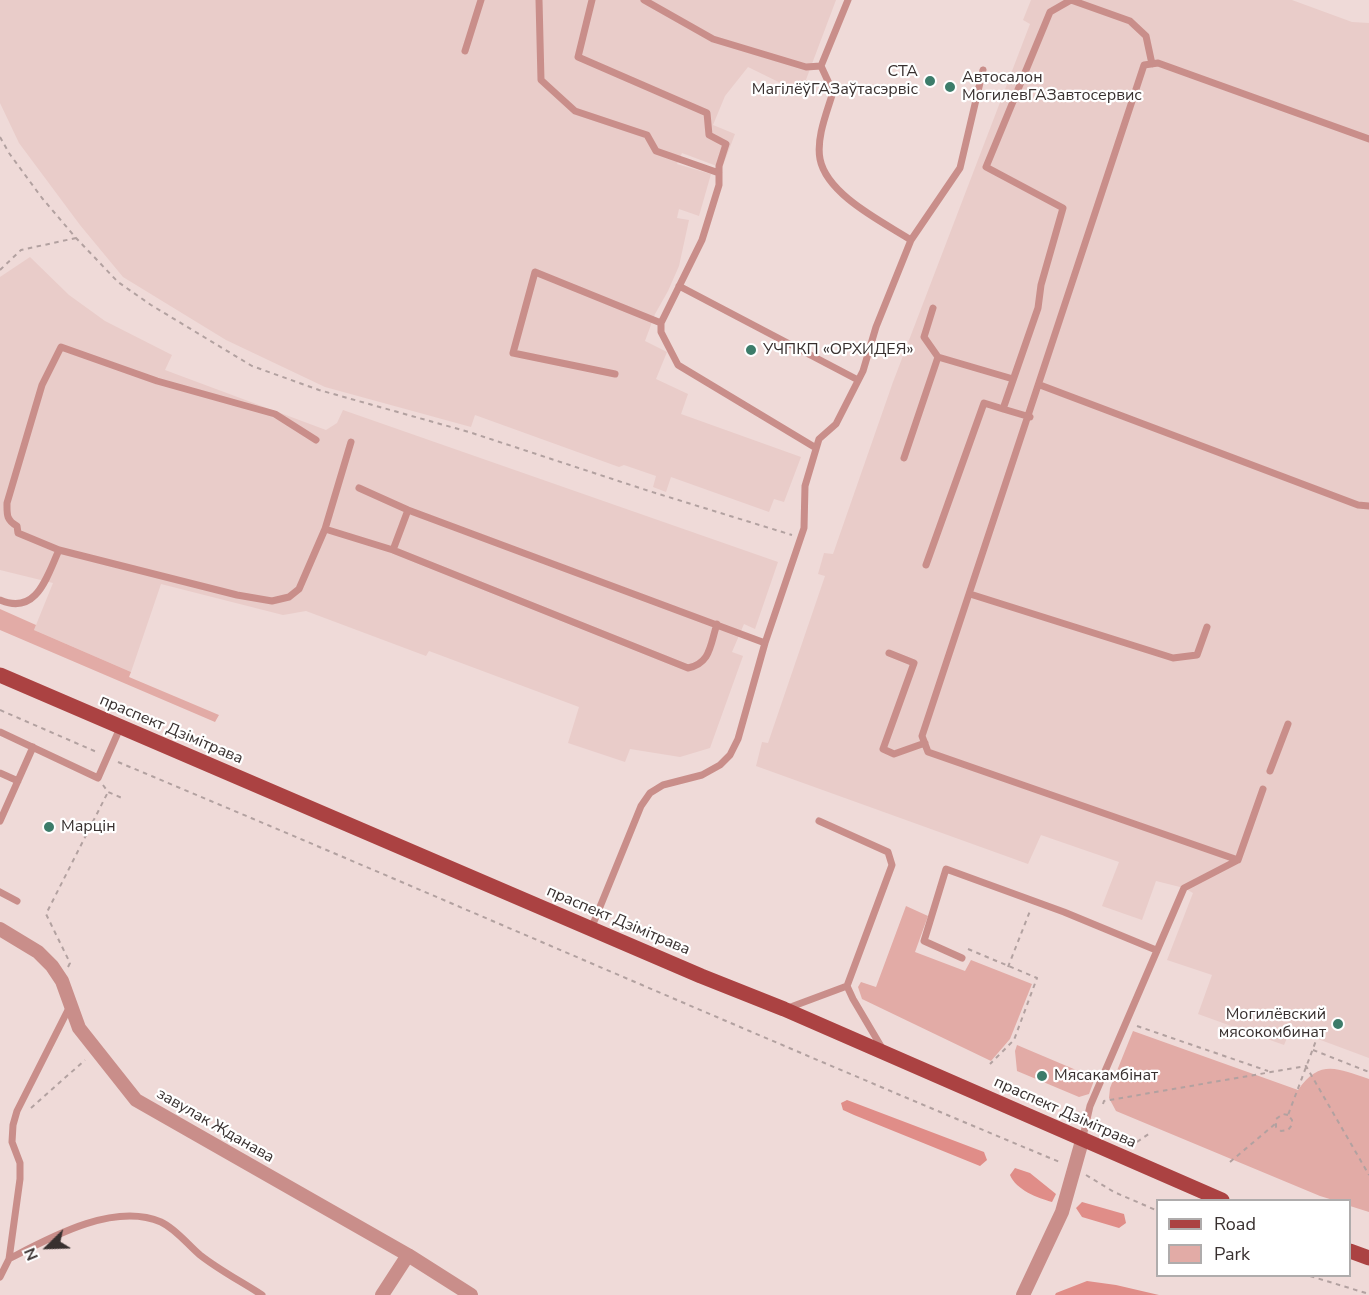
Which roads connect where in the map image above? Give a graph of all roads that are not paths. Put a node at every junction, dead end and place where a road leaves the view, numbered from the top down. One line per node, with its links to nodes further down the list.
1 (481, 0): 6 (lane)
2 (539, 0): 11 (lane)
3 (592, 0): 11 (lane)
4 (644, 0): 8 (lane)
5 (848, 0): 8 (lane)
6 (465, 51)
7 (1152, 64): 10 (lane); 18 (lane); 20 (lane)
8 (821, 66): 12 (lane)
9 (983, 70): 12 (lane)
10 (1369, 139)
11 (719, 173): 13 (lane)
12 (912, 240): 19 (lane)
13 (680, 286): 15 (lane); 19 (lane)
14 (933, 308): 16 (lane)
15 (661, 323): 17 (lane); 25 (lane)
16 (938, 357): 18 (lane); 26 (lane)
17 (615, 374)
18 (1013, 379): 21 (lane)
19 (858, 380): 25 (lane)
20 (1040, 385): 22 (lane); 28 (lane)
21 (1003, 409): 22 (lane); 33 (lane)
22 (1030, 417): 34 (lane)
23 (316, 440): 31 (lane)
24 (351, 442): 30 (lane)
25 (816, 448): 38 (lane)
26 (904, 458)
27 (359, 488): 29 (lane)
28 (1369, 506)
29 (408, 510): 32 (lane); 36 (lane)
30 (325, 529): 31 (lane); 32 (lane)
31 (59, 550): 35 (lane)
32 (393, 550): 36 (lane)
33 (926, 565)
34 (970, 594): 37 (lane); 44 (lane)
35 (0, 600)
36 (717, 624): 38 (lane)
37 (1207, 627)
38 (765, 643): 57 (lane)
39 (889, 653): 44 (lane)
40 (0, 675): 42 (main road, праспект Дзімітрава)
41 (1288, 724): 46 (lane)
42 (120, 728): 45 (lane); 57 (main road, праспект Дзімітрава)
43 (0, 732): 45 (lane)
44 (925, 743): 53 (lane)
45 (33, 747): 48 (lane)
46 (1270, 771)
47 (0, 773): 48 (lane)
48 (18, 781): 50 (lane)
49 (1263, 789): 53 (lane)
50 (3, 808): 51 (lane)
51 (0, 821)
52 (819, 821): 60 (lane)
53 (1238, 860): 58 (lane)
54 (0, 892): 55 (lane)
55 (17, 901)
56 (0, 929): 61 (street, завулак Жданава)
57 (591, 929): 62 (main road, праспект Дзімітрава)
58 (1156, 950): 59 (lane); 64 (lane)
59 (962, 958)
60 (847, 986): 62 (lane); 63 (lane)
61 (70, 1006): 67 (street, завулак Жданава); 69 (lane)
62 (784, 1009): 63 (main road, праспект Дзімітрава)
63 (887, 1055): 64 (main road, праспект Дзімітрава)
64 (1082, 1141): 65 (main road, праспект Дзімітрава); 74 (street)
65 (1220, 1199)
66 (1351, 1251): 68 (main road)
67 (408, 1255): 72 (street); 73 (street, завулак Жданава)
68 (1369, 1258)
69 (9, 1259): 70 (lane); 71 (lane)
70 (0, 1278)
71 (262, 1295)
72 (382, 1295)
73 (471, 1295)
74 (1023, 1295)

